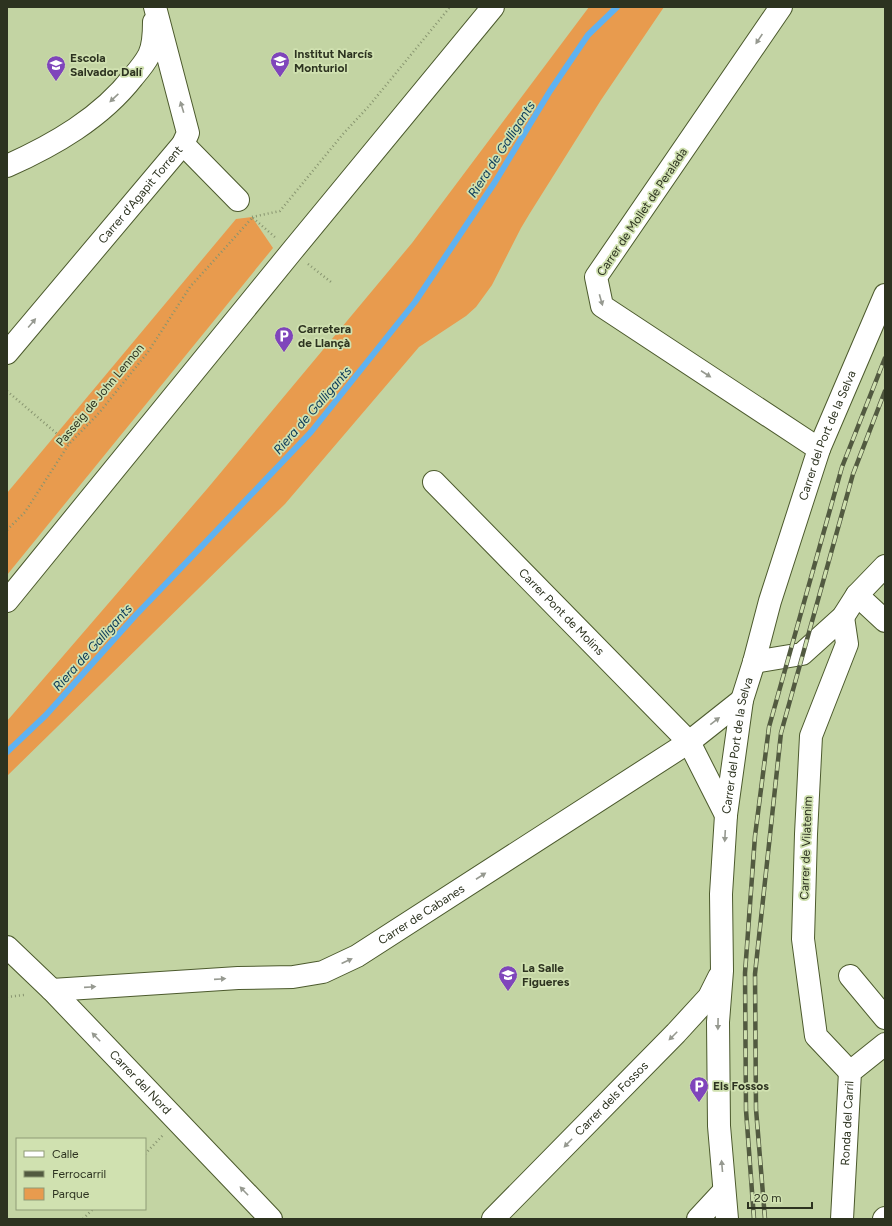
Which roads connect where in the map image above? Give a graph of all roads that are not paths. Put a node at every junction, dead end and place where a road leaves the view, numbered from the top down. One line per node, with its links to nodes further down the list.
1 (493, 7): 15 (street)
2 (781, 7): 11 (street, Carrer de Mollet de Peralada, one-way to 11)
3 (156, 8): 4 (street); 5 (street, Carrer d'Agapit Torrent)
4 (140, 70): 5 (street); 7 (street, one-way to 7)
5 (175, 84): 6 (street, Carrer d'Agapit Torrent, one-way to 5)
6 (183, 144): 8 (street); 10 (street, Carrer d'Agapit Torrent, one-way to 6)
7 (7, 166)
8 (238, 200)
9 (885, 295): 11 (street, Carrer del Port de la Selva)
10 (7, 353)
11 (819, 449): 18 (street, Carrer del Port de la Selva)
12 (434, 482): 20 (street, Carrer Pont de Molins)
13 (885, 566): 14 (street)
14 (857, 595): 16 (street); 17 (street)
15 (7, 600)
16 (843, 617): 18 (street); 28 (street, Carrer de Vilatenim)
17 (885, 621)
18 (754, 662): 19 (street, Carrer del Port de la Selva)
19 (742, 700): 20 (street, Carrer de Cabanes, one-way to 19); 21 (street, Carrer del Port de la Selva)
20 (689, 742): 21 (street, Carrer Pont de Molins); 25 (street, Carrer de Cabanes, one-way to 20)
21 (726, 815): 23 (street, Carrer del Port de la Selva, one-way to 23)
22 (7, 947): 25 (street, Carrer del Nord)
23 (722, 972): 29 (street, Carrer del Port de la Selva); 31 (street, Carrer dels Fossos, one-way to 31)
24 (850, 976): 26 (street)
25 (46, 985): 30 (street, Carrer del Nord, one-way to 25)
26 (885, 1018)
27 (885, 1044): 28 (street, Ronda del Carril)
28 (850, 1072): 34 (street, Ronda del Carril)
29 (724, 1191): 32 (street); 33 (street, Carrer del Port de la Selva)
30 (271, 1219)
31 (493, 1219)
32 (698, 1219)
33 (727, 1219)
34 (842, 1219)

